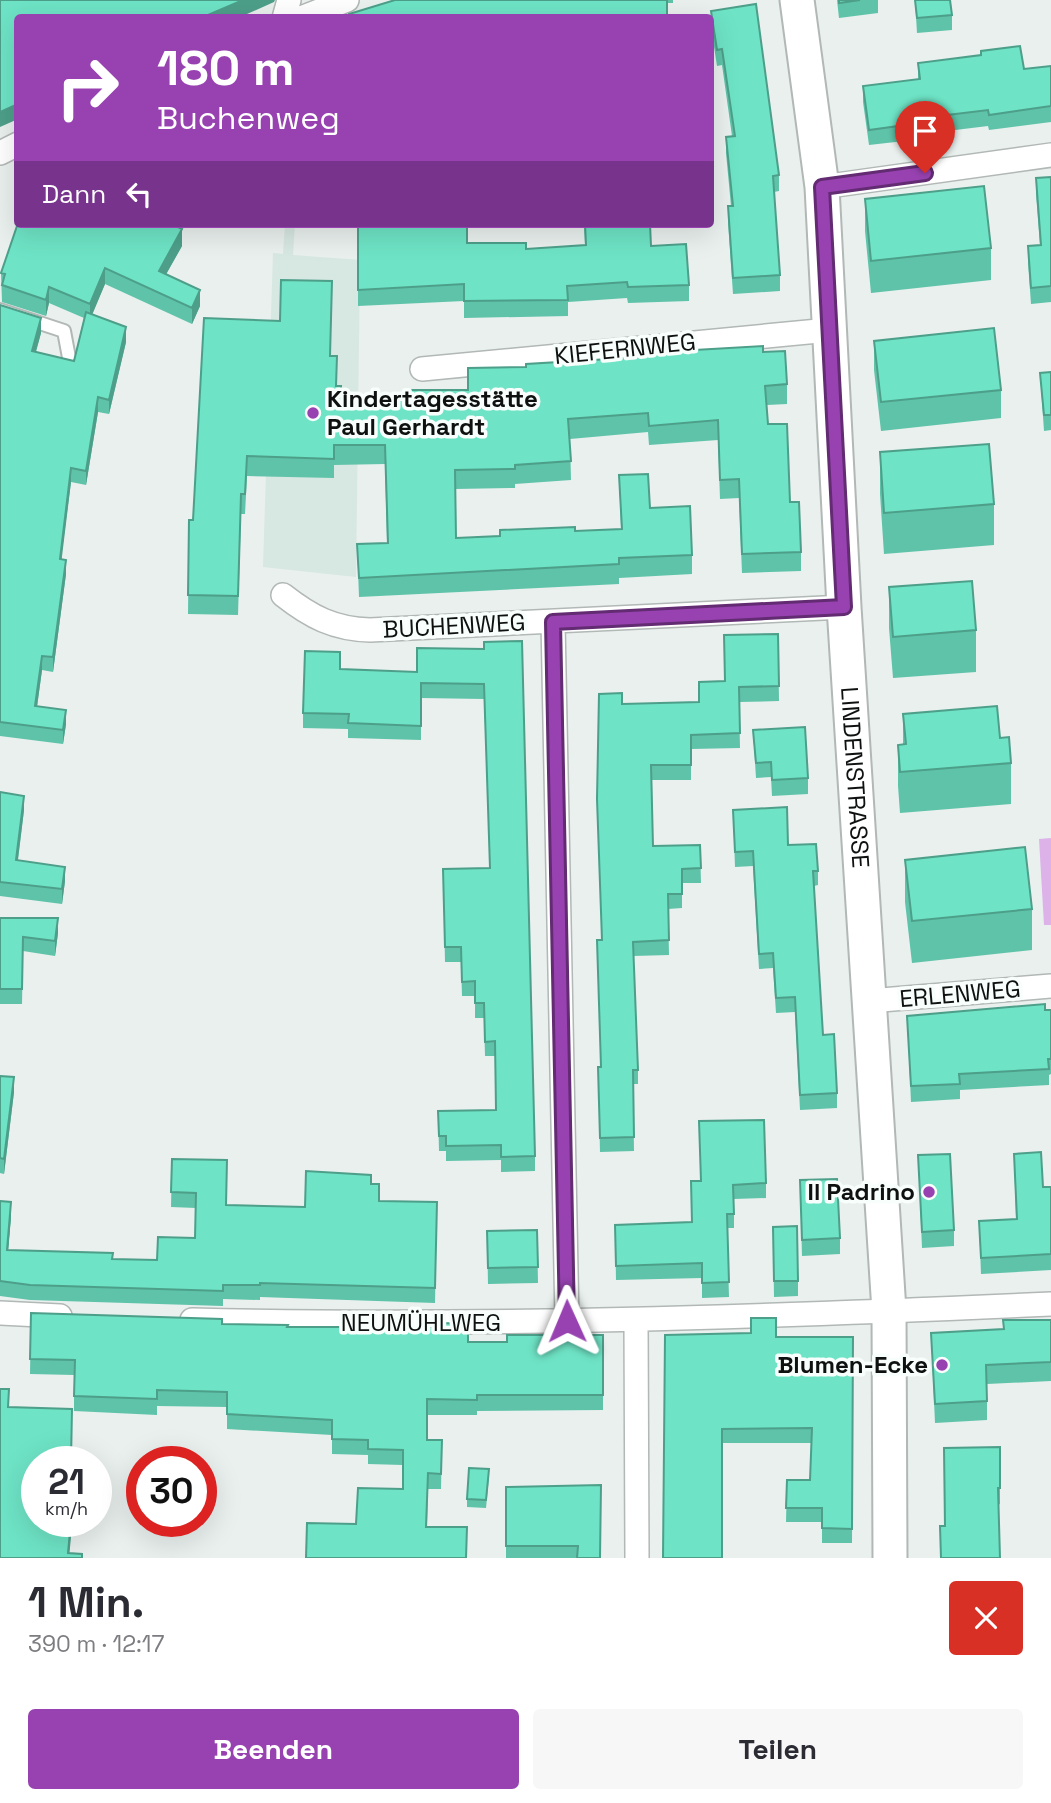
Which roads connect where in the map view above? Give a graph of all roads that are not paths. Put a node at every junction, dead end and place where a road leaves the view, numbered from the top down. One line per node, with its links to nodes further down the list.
1 (346, 0): 3 (street)
2 (797, 0): 5 (main road, LINDENSTRASSE)
3 (311, 14)
4 (1051, 155): 5 (street)
5 (822, 187): 7 (main road, LINDENSTRASSE)
6 (0, 310): 8 (lane)
7 (829, 330): 9 (street, KIEFERNWEG); 11 (main road, LINDENSTRASSE)
8 (69, 363)
9 (422, 369)
10 (283, 595): 12 (street, BUCHENWEG)
11 (844, 607): 12 (street, BUCHENWEG); 14 (main road, LINDENSTRASSE)
12 (553, 622): 20 (street)
13 (1051, 986): 14 (street, ERLENWEG)
14 (869, 1001): 16 (main road, LINDENSTRASSE)
15 (1051, 1304): 16 (street, NEUMÜHLWEG)
16 (889, 1311): 21 (street, NEUMÜHLWEG); 23 (main road, LINDENSTRASSE)
17 (0, 1313): 18 (street)
18 (83, 1317)
19 (166, 1319): 20 (street, NEUMÜHLWEG)
20 (567, 1321): 21 (street, NEUMÜHLWEG)
21 (636, 1321): 22 (street)
22 (637, 1558)
23 (890, 1558)

